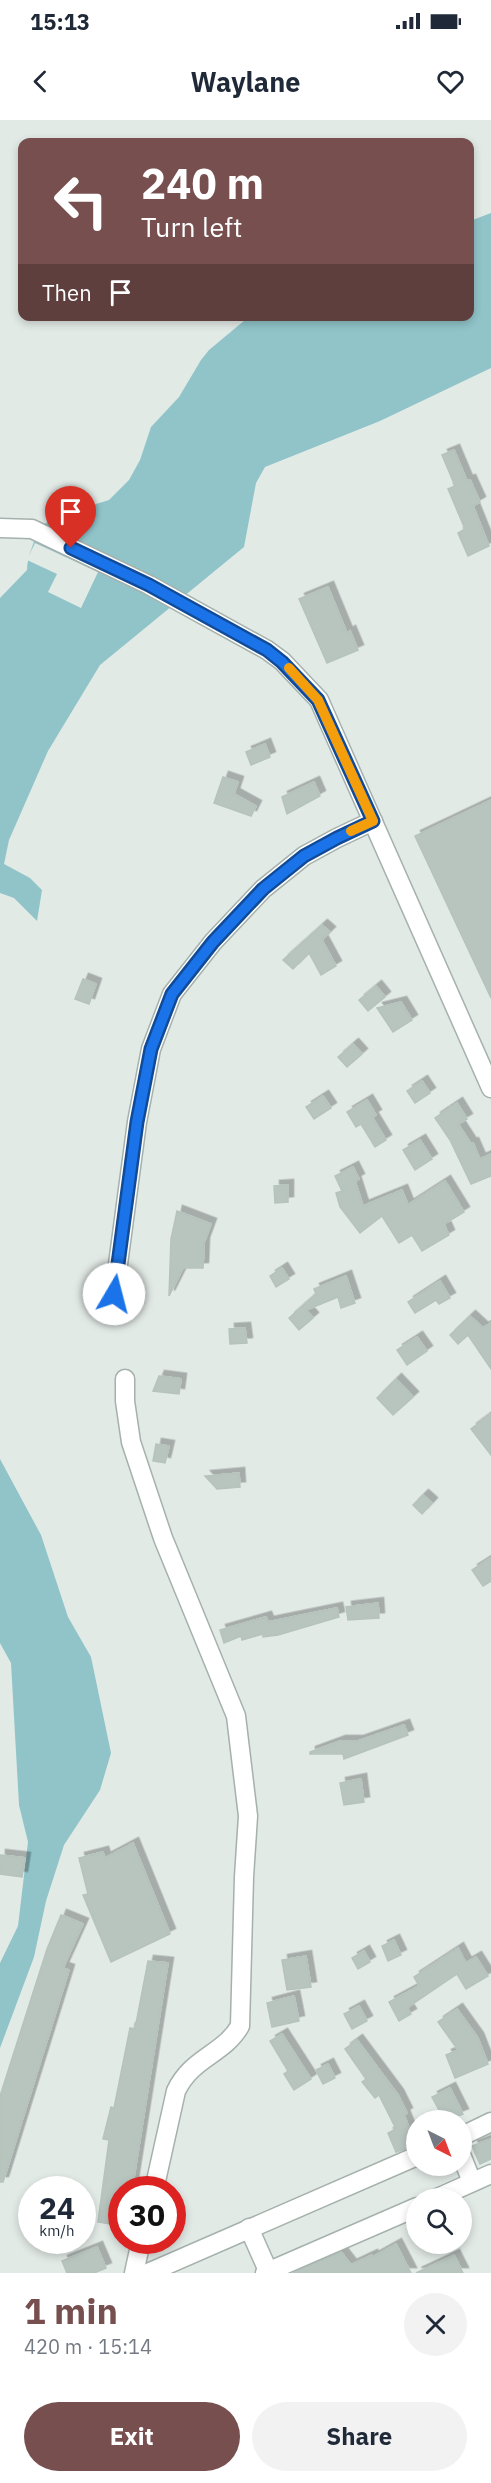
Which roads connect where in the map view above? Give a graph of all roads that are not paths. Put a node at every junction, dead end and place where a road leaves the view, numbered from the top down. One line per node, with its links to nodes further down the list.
1 (0, 528): 2 (street)
2 (373, 821): 3 (street); 4 (street)
3 (491, 1088)
4 (114, 1294)
5 (125, 1379): 10 (street)
6 (491, 2122): 7 (street)
7 (472, 2131)
8 (406, 2161): 14 (street)
9 (472, 2167): 11 (street)
10 (157, 2176)
11 (485, 2181): 12 (street)
12 (466, 2188)
13 (406, 2212): 18 (street)
14 (249, 2228): 17 (street); 18 (street)
15 (138, 2254): 16 (street)
16 (134, 2273)
17 (148, 2273)
18 (267, 2273)

